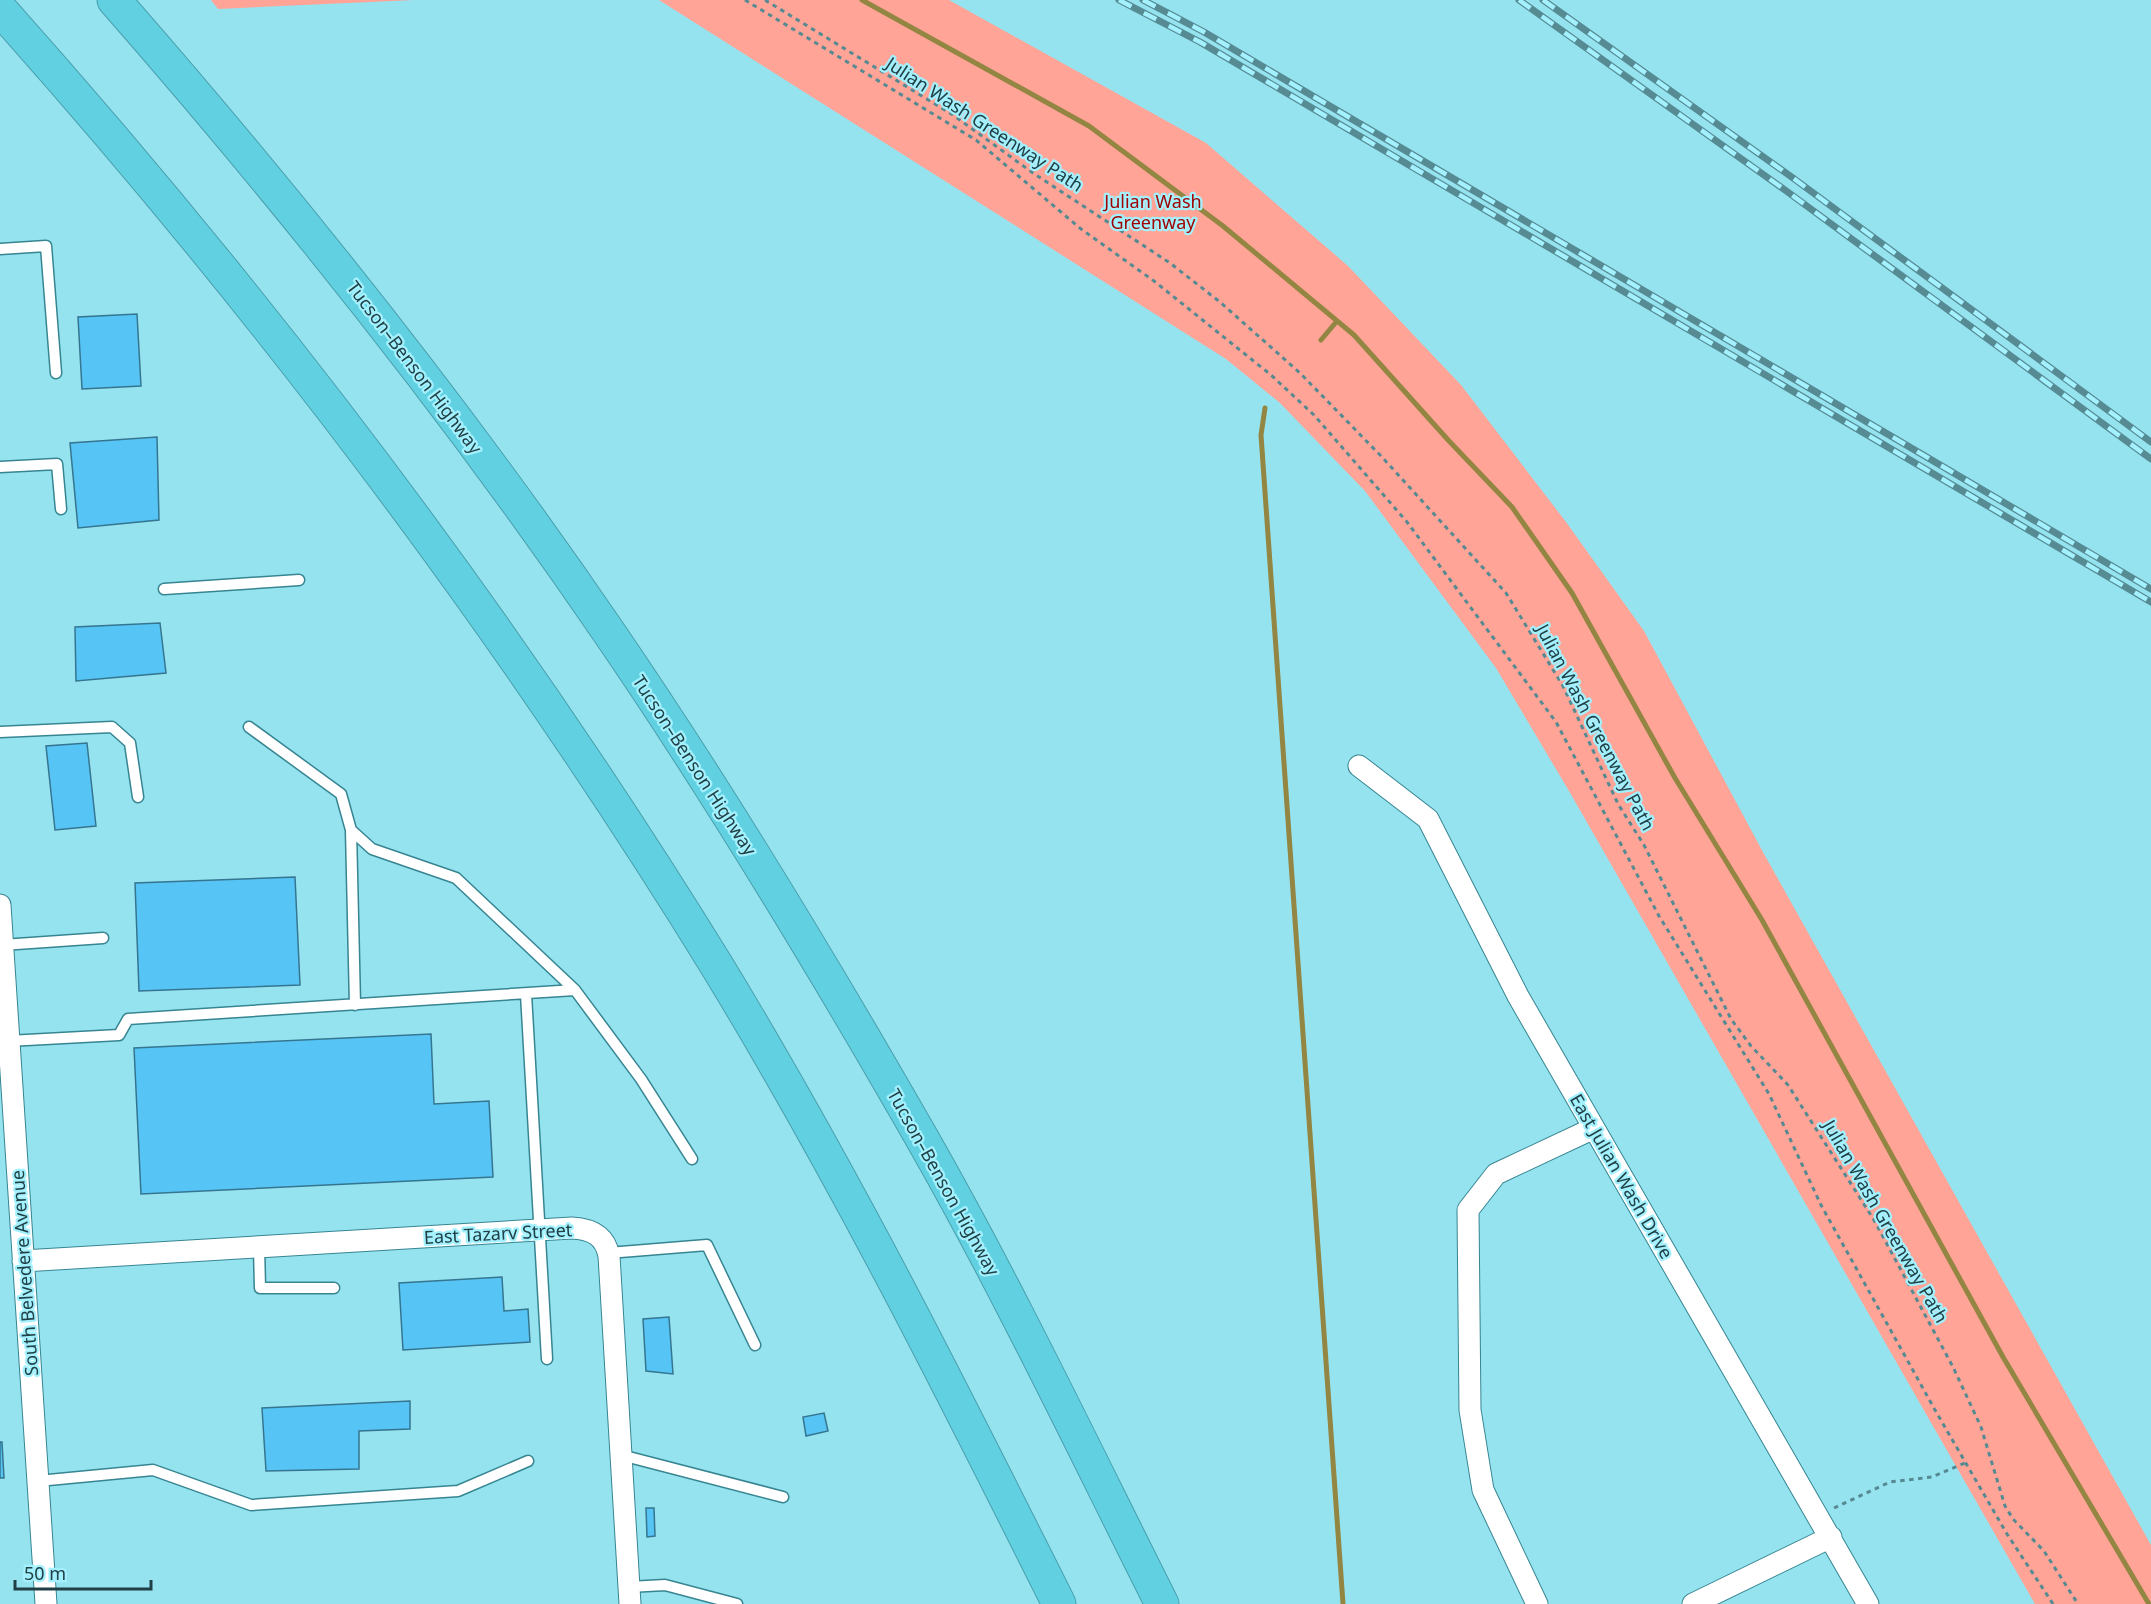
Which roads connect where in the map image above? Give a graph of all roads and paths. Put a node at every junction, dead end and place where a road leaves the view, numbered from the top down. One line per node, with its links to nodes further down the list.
1 (114, 0): 44 (highway, Tucson–Benson Highway)
2 (745, 0): 35 (path, Julian Wash Greenway Path)
3 (765, 0): 49 (path, Julian Wash Greenway Path)
4 (0, 9): 43 (highway)
5 (0, 249): 6 (lane)
6 (56, 373)
7 (0, 467): 8 (lane)
8 (61, 509)
9 (299, 580): 10 (lane)
10 (164, 589)
11 (249, 727): 15 (lane)
12 (0, 732): 14 (lane)
13 (1359, 766): 24 (street, East Julian Wash Drive)
14 (138, 796)
15 (351, 830): 19 (lane); 22 (lane)
16 (0, 905): 18 (street, South Belvedere Avenue)
17 (103, 938): 18 (lane)
18 (2, 945): 21 (street, South Belvedere Avenue)
19 (575, 990): 20 (lane); 25 (lane)
20 (526, 994): 22 (lane); 26 (lane)
21 (3, 1004): 23 (street, South Belvedere Avenue)
22 (355, 1005): 23 (lane)
23 (8, 1041): 29 (street, South Belvedere Avenue)
24 (1594, 1128): 38 (street, East Julian Wash Drive); 45 (street)
25 (692, 1159)
26 (539, 1230): 27 (street, East Tazarv Street); 28 (street, East Tazarv Street); 32 (lane)
27 (259, 1247): 29 (street, East Tazarv Street); 30 (lane)
28 (608, 1253): 31 (lane); 33 (street)
29 (23, 1261): 36 (street, South Belvedere Avenue)
30 (334, 1288)
31 (755, 1345)
32 (547, 1359)
33 (621, 1455): 37 (lane); 40 (street)
34 (528, 1461): 36 (lane)
35 (1965, 1463): 38 (path); 48 (path, Julian Wash Greenway Path)
36 (38, 1481): 41 (street, South Belvedere Avenue)
37 (783, 1497)
38 (1819, 1516): 39 (street, East Julian Wash Drive)
39 (1831, 1537): 46 (street); 47 (street, East Julian Wash Drive)
40 (630, 1596): 42 (lane)
41 (46, 1604)
42 (737, 1604)
43 (1059, 1604)
44 (1162, 1604)
45 (1537, 1604)
46 (1693, 1604)
47 (1868, 1604)
48 (2053, 1604)
49 (2078, 1604)

